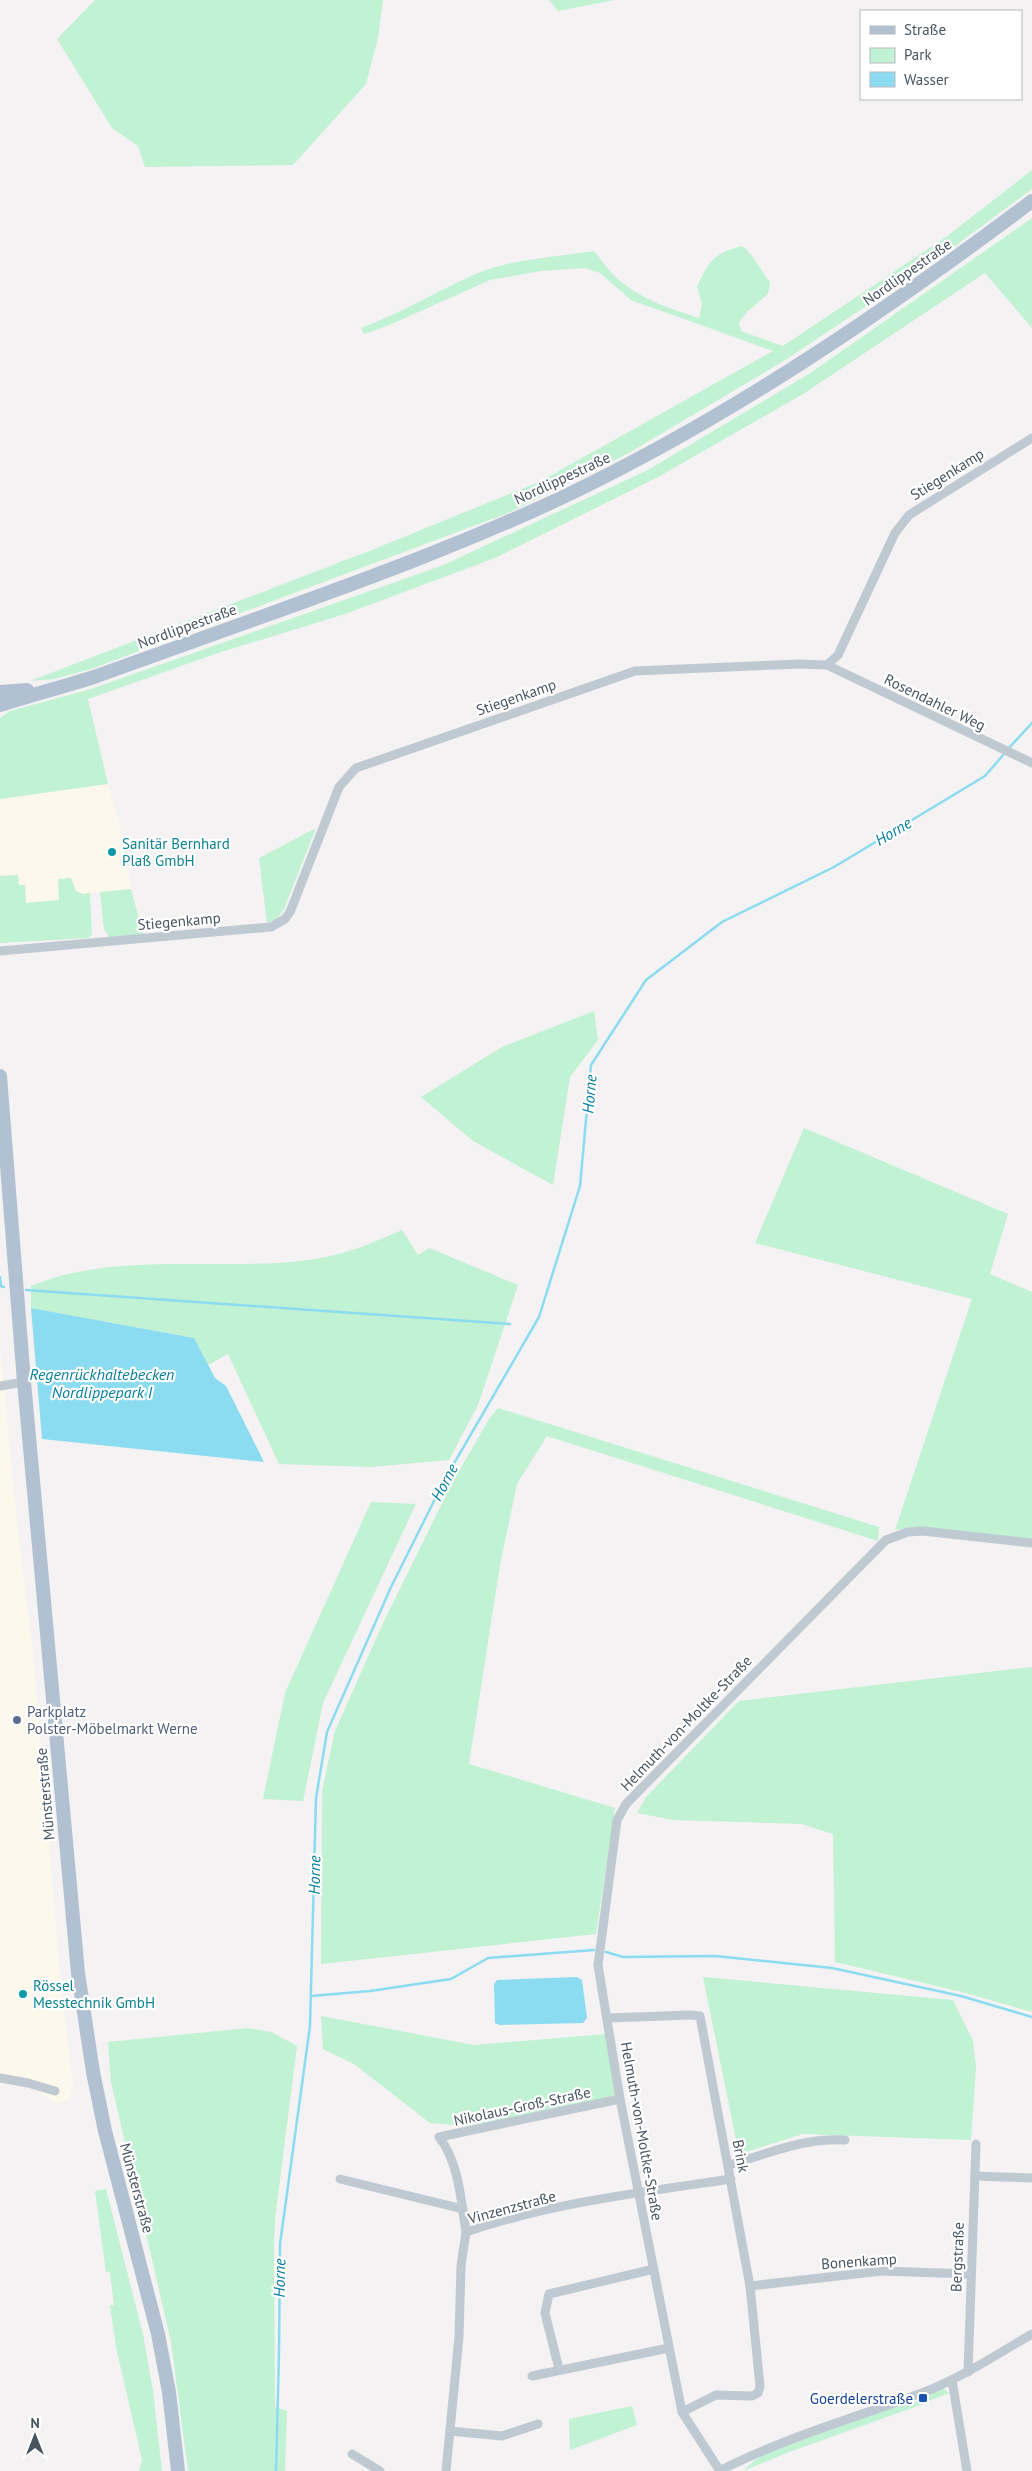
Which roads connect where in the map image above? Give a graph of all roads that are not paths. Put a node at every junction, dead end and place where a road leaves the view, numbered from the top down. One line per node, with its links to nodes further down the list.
1 (1032, 202): 4 (main road, Nordlippestraße)
2 (1032, 438): 3 (street, Stiegenkamp)
3 (827, 665): 7 (street, Rosendahler Weg); 8 (street, Stiegenkamp)
4 (58, 688): 5 (main road, Nordlippestraße); 6 (main road, Nordlippestraße)
5 (0, 692)
6 (0, 705)
7 (1032, 763)
8 (0, 951)
9 (0, 1076): 10 (main road, Münsterstraße)
10 (24, 1382): 11 (street); 40 (main road, Münsterstraße)
11 (0, 1386)
12 (1032, 1543): 13 (street, Helmuth-von-Moltke-Straße)
13 (608, 2018): 16 (street, Helmuth-von-Moltke-Straße); 19 (street, Brink)
14 (0, 2078): 15 (street)
15 (54, 2091)
16 (620, 2099): 24 (street, Helmuth-von-Moltke-Straße); 25 (street, Nikolaus-Groß-Straße)
17 (845, 2140): 19 (street)
18 (976, 2144): 20 (street, Bergstraße)
19 (729, 2165): 21 (street, Brink)
20 (975, 2176): 22 (street); 28 (street, Bergstraße)
21 (731, 2178): 24 (street, Vinzenzstraße); 29 (street, Brink)
22 (1032, 2178)
23 (340, 2180): 25 (street)
24 (638, 2192): 26 (street, Vinzenzstraße); 27 (street, Helmuth-von-Moltke-Straße)
25 (463, 2209): 26 (street, Nikolaus-Groß-Straße)
26 (466, 2232): 38 (street, Vinzenzstraße)
27 (654, 2269): 31 (street, Helmuth-von-Moltke-Straße); 32 (street)
28 (970, 2274): 29 (street, Bonenkamp); 33 (street, Bergstraße)
29 (750, 2286): 36 (street, Brink)
30 (1032, 2334): 33 (street)
31 (669, 2348): 32 (street); 36 (street, Helmuth-von-Moltke-Straße)
32 (559, 2369): 34 (street)
33 (968, 2372): 35 (street)
34 (532, 2376)
35 (952, 2380): 43 (street); 44 (street)
36 (682, 2412): 43 (street, Helmuth-von-Moltke-Straße)
37 (538, 2424): 38 (street)
38 (450, 2431): 42 (street, Vinzenzstraße)
39 (352, 2454): 41 (street)
40 (178, 2471)
41 (380, 2471)
42 (446, 2471)
43 (720, 2471)
44 (967, 2471)

